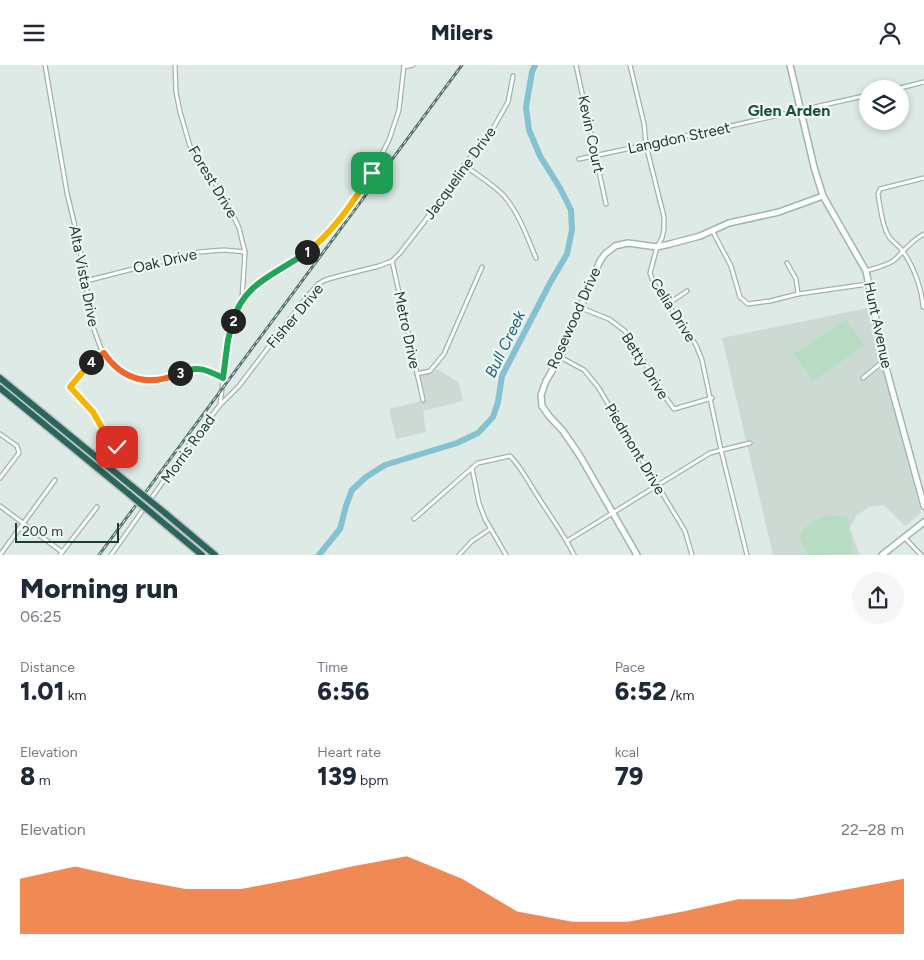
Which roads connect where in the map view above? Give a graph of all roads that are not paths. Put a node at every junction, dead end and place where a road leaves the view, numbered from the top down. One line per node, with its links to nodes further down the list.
1 (45, 65): 30 (street, Alta Vista Drive)
2 (175, 65): 24 (street, Forest Drive)
3 (413, 65): 7 (street)
4 (576, 65): 14 (street, Kevin Court)
5 (630, 65): 13 (street, Celia Drive)
6 (790, 65): 12 (street, Hunt Avenue)
7 (404, 66): 36 (street, Morris Road)
8 (513, 76): 16 (street, Jacqueline Drive)
9 (924, 82): 10 (street)
10 (909, 86)
11 (859, 97): 12 (street, Langdon Street)
12 (801, 111): 13 (street, Langdon Street); 18 (street, Hunt Avenue)
13 (646, 145): 14 (street, Langdon Street); 22 (street, Celia Drive)
14 (595, 156): 15 (street, Langdon Street); 19 (street, Kevin Court)
15 (579, 159)
16 (464, 165): 25 (street); 26 (street, Jacqueline Drive)
17 (924, 178): 23 (street)
18 (823, 196): 20 (street, Rosewood Drive); 29 (street, Hunt Avenue)
19 (606, 203)
20 (713, 232): 22 (street, Rosewood Drive); 35 (street)
21 (924, 234): 23 (street)
22 (656, 247): 37 (street, Celia Drive); 39 (street, Rosewood Drive)
23 (903, 251): 29 (street); 32 (street)
24 (245, 252): 30 (street, Oak Drive); 36 (street, Forest Drive)
25 (536, 258)
26 (392, 261): 43 (street, Metro Drive); 50 (street, Fisher Drive)
27 (787, 263): 35 (street)
28 (482, 267): 43 (street)
29 (866, 271): 33 (street, Hunt Avenue)
30 (86, 281): 40 (street, Alta Vista Drive)
31 (924, 282): 32 (street)
32 (919, 283): 38 (street)
33 (868, 284): 35 (street); 42 (street, Hunt Avenue)
34 (687, 291): 37 (street)
35 (798, 294)
36 (242, 300): 45 (street, Morris Road)
37 (668, 304): 48 (street, Celia Drive)
38 (923, 307)
39 (581, 308): 41 (street, Rosewood Drive); 48 (street, Betty Drive)
40 (104, 353): 45 (street, Alta Vista Drive); 53 (street)
41 (560, 357): 58 (street, Piedmont Drive); 62 (street, Rosewood Drive)
42 (885, 363): 46 (street); 60 (street, Hunt Avenue)
43 (417, 374): 49 (street, Metro Drive)
44 (0, 378): 73 (highway, bridge)
45 (223, 378): 50 (street, Morris Road)
46 (863, 379)
47 (0, 388): 72 (highway, bridge)
48 (712, 398): 54 (street, Celia Drive)
49 (423, 399)
50 (220, 405): 71 (street, Morris Road)
51 (0, 434): 56 (street)
52 (750, 443): 54 (street)
53 (117, 447)
54 (721, 449): 58 (street); 79 (street, Celia Drive)
55 (472, 468): 63 (street); 66 (street); 68 (street)
56 (0, 478)
57 (55, 480): 65 (street)
58 (657, 485): 62 (street); 78 (street, Piedmont Drive)
59 (0, 506): 65 (street)
60 (924, 506)
61 (97, 507): 69 (street)
62 (613, 513): 68 (street); 77 (street, Rosewood Drive)
63 (414, 519)
64 (924, 523): 67 (street)
65 (24, 524): 69 (street); 70 (street)
66 (490, 529): 74 (street); 75 (street)
67 (905, 538): 80 (street); 81 (street)
68 (567, 541): 76 (street)
69 (61, 553)
70 (0, 555)
71 (111, 555)
72 (202, 555)
73 (215, 555)
74 (459, 555)
75 (506, 555)
76 (574, 555)
77 (637, 555)
78 (692, 555)
79 (747, 555)
80 (882, 555)
81 (921, 555)

